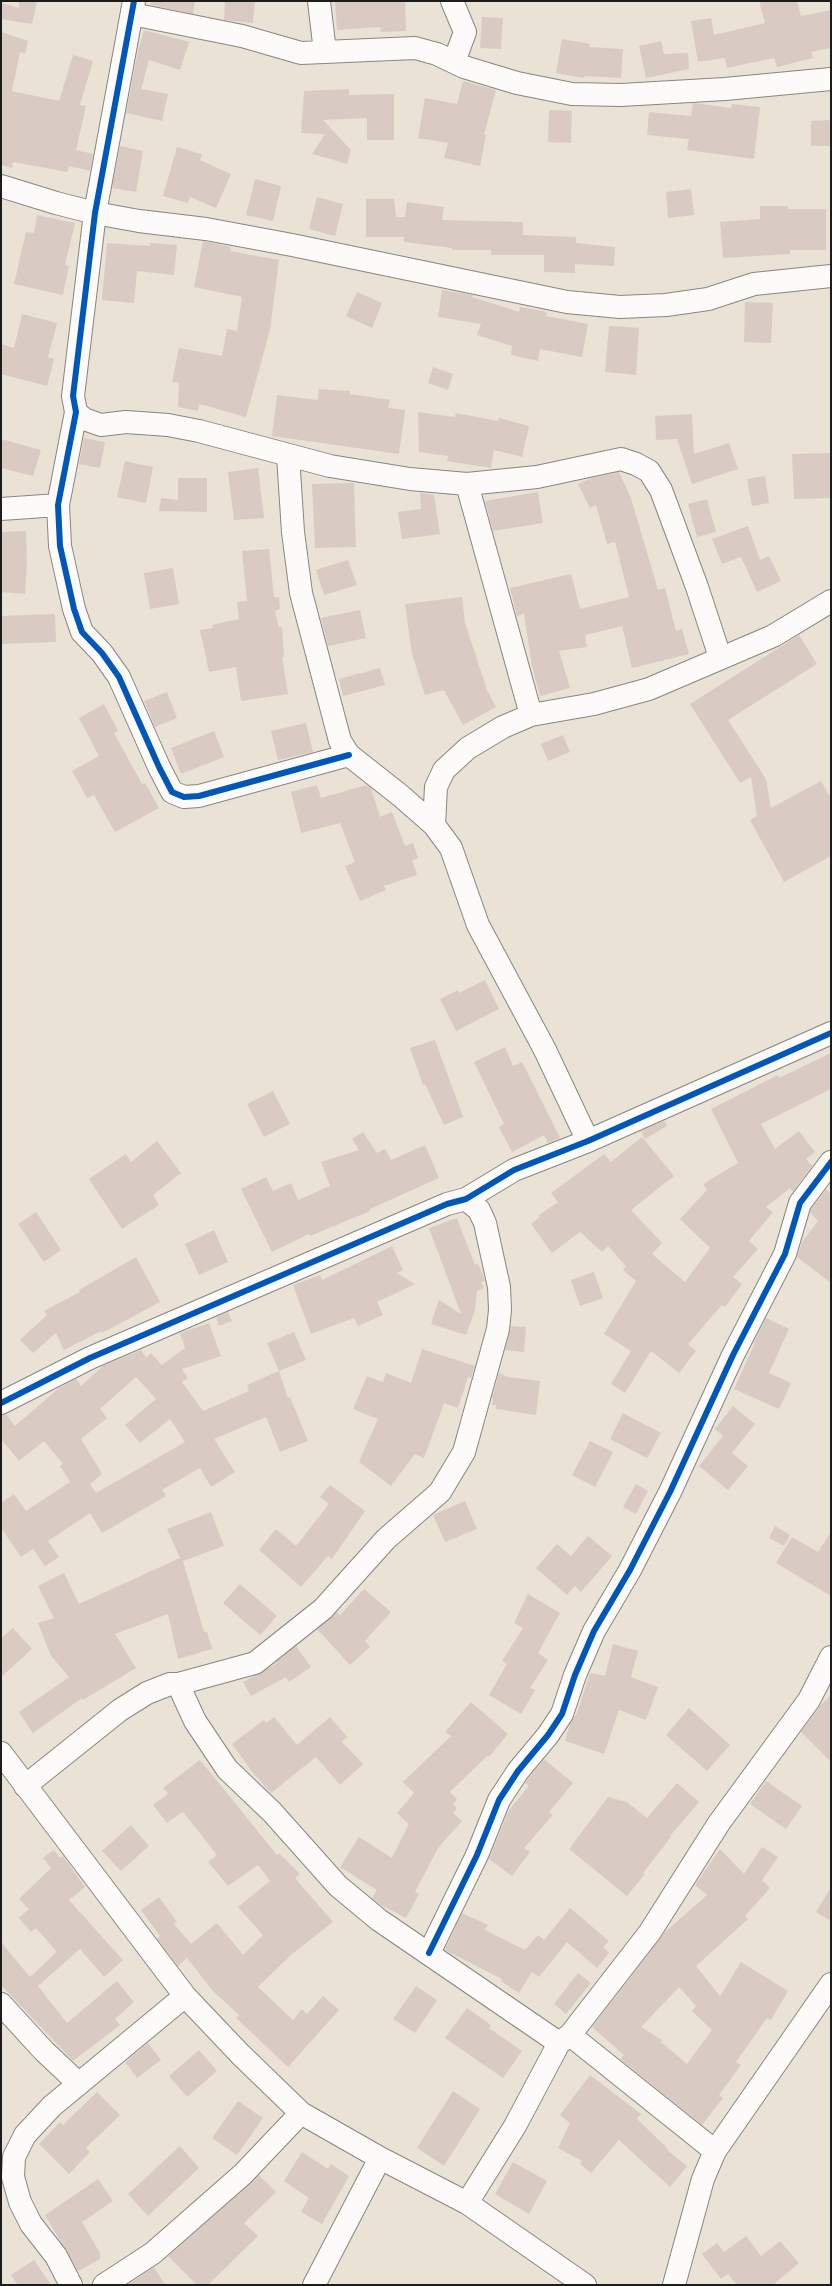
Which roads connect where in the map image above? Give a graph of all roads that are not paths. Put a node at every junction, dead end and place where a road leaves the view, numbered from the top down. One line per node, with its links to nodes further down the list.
1 (319, 1): 4 (street)
2 (452, 1): 5 (street)
3 (133, 8): 4 (street); 8 (street)
4 (324, 52): 5 (street)
5 (454, 62): 6 (street)
6 (831, 79)
7 (1, 186): 8 (street)
8 (95, 213): 9 (street); 10 (street)
9 (831, 276)
10 (76, 412): 11 (street); 13 (street)
11 (288, 456): 12 (street); 18 (street)
12 (467, 484): 16 (street); 17 (street)
13 (58, 505): 14 (street); 18 (street)
14 (1, 509)
15 (831, 601): 16 (street)
16 (720, 657): 17 (street)
17 (531, 715): 19 (street)
18 (349, 755): 19 (street)
19 (434, 825): 21 (street)
20 (831, 1033): 21 (street)
21 (588, 1141): 23 (street)
22 (831, 1162): 29 (street)
23 (472, 1205): 24 (street); 26 (street)
24 (1, 1403)
25 (831, 1657): 33 (street)
26 (178, 1684): 28 (street); 29 (street)
27 (1, 1753): 28 (street)
28 (25, 1786): 31 (street)
29 (429, 1953): 33 (street)
30 (831, 1984): 36 (street)
31 (185, 1996): 34 (street); 35 (street)
32 (4, 2015): 34 (street)
33 (564, 2039): 36 (street); 38 (street)
34 (79, 2084): 39 (street)
35 (301, 2113): 37 (street); 40 (street)
36 (715, 2151): 43 (street)
37 (380, 2158): 38 (street); 41 (street)
38 (467, 2203): 42 (street)
39 (71, 2285)
40 (104, 2285)
41 (314, 2285)
42 (585, 2285)
43 (674, 2285)

